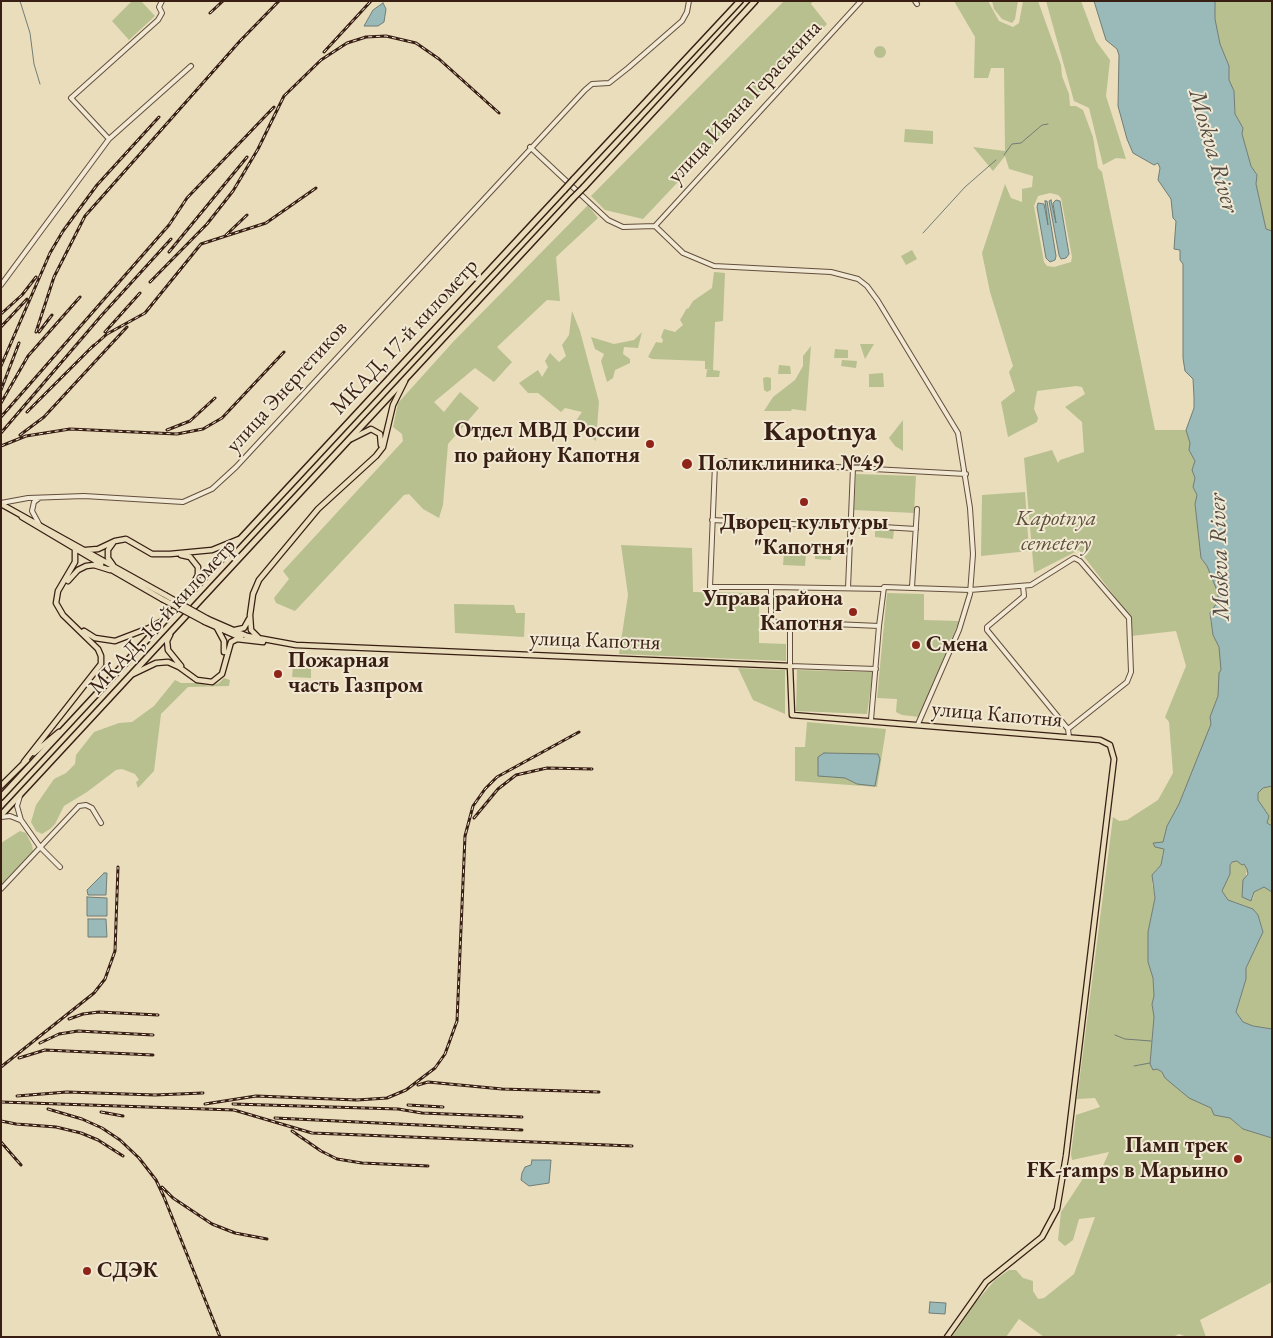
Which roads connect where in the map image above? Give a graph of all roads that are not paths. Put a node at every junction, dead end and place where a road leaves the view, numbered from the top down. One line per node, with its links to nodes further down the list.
1 (162, 1): 7 (street)
2 (689, 1): 8 (street, улица Энергетиков)
3 (740, 1): 23 (highway, МКАД, 17-й километр, bridge)
4 (755, 1): 11 (highway, МКАД, 17-й километр, bridge)
5 (861, 1): 9 (street, улица Ивана Гераськина)
6 (191, 66): 7 (street)
7 (109, 139): 10 (street)
8 (530, 147): 9 (street); 16 (street, улица Энергетиков)
9 (655, 226): 15 (street)
10 (1, 285)
11 (410, 374): 12 (highway, МКАД, 17-й километр); 13 (main road)
12 (348, 441): 13 (main road); 42 (highway, МКАД, 16-й километр)
13 (380, 450): 36 (main road)
14 (853, 468): 15 (street); 19 (street); 21 (street)
15 (966, 474): 32 (street)
16 (46, 497): 17 (street, улица Энергетиков); 20 (street)
17 (1, 504): 20 (main road); 24 (main road)
18 (917, 509): 22 (street)
19 (712, 520): 21 (street); 28 (street)
20 (40, 525): 24 (main road)
21 (850, 526): 22 (street); 30 (street)
22 (916, 529): 29 (street)
23 (246, 534): 24 (main road); 34 (highway, МКАД, 16-й километр)
24 (76, 549): 25 (main road); 26 (main road); 54 (main road)
25 (117, 569): 33 (main road); 34 (main road)
26 (110, 570): 33 (main road); 35 (main road)
27 (1023, 586): 32 (street); 52 (street); 52 (street)
28 (771, 587): 30 (street); 38 (street)
29 (912, 587): 31 (street); 32 (street)
30 (848, 588): 31 (street)
31 (883, 589): 39 (street)
32 (970, 590): 51 (street)
33 (163, 597): 37 (main road, bridge)
34 (187, 597): 35 (highway, МКАД, 16-й километр)
35 (171, 614): 49 (highway, МКАД, 16-й километр)
36 (250, 615): 41 (main road); 43 (main road)
37 (206, 621): 40 (main road); 41 (main road)
38 (789, 622): 39 (street); 46 (street)
39 (878, 626): 47 (street)
40 (217, 628): 42 (main road); 44 (main road)
41 (231, 630): 43 (main road)
42 (171, 632): 48 (highway, МКАД, 16-й километр)
43 (262, 639): 45 (main road)
44 (247, 640): 45 (main road); 48 (main road)
45 (289, 644): 46 (main road, улица Капотня)
46 (790, 666): 47 (street); 50 (main road, улица Капотня)
47 (876, 669): 50 (street)
48 (132, 674): 56 (highway, МКАД, 16-й километр)
49 (74, 718): 54 (main road); 57 (highway, МКАД, 16-й километр)
50 (871, 720): 51 (main road, улица Капотня)
51 (918, 724): 53 (main road, улица Капотня)
52 (1068, 729): 53 (street)
53 (1069, 737): 64 (main road, улица Капотня)
54 (24, 762): 55 (main road)
55 (1, 786)
56 (23, 792): 58 (highway, МКАД, 16-й километр); 59 (street)
57 (1, 797)
58 (1, 816): 59 (street)
59 (22, 820): 61 (street)
60 (101, 823): 61 (street)
61 (40, 847): 62 (street); 63 (street)
62 (60, 867)
63 (1, 889)
64 (947, 1337)

